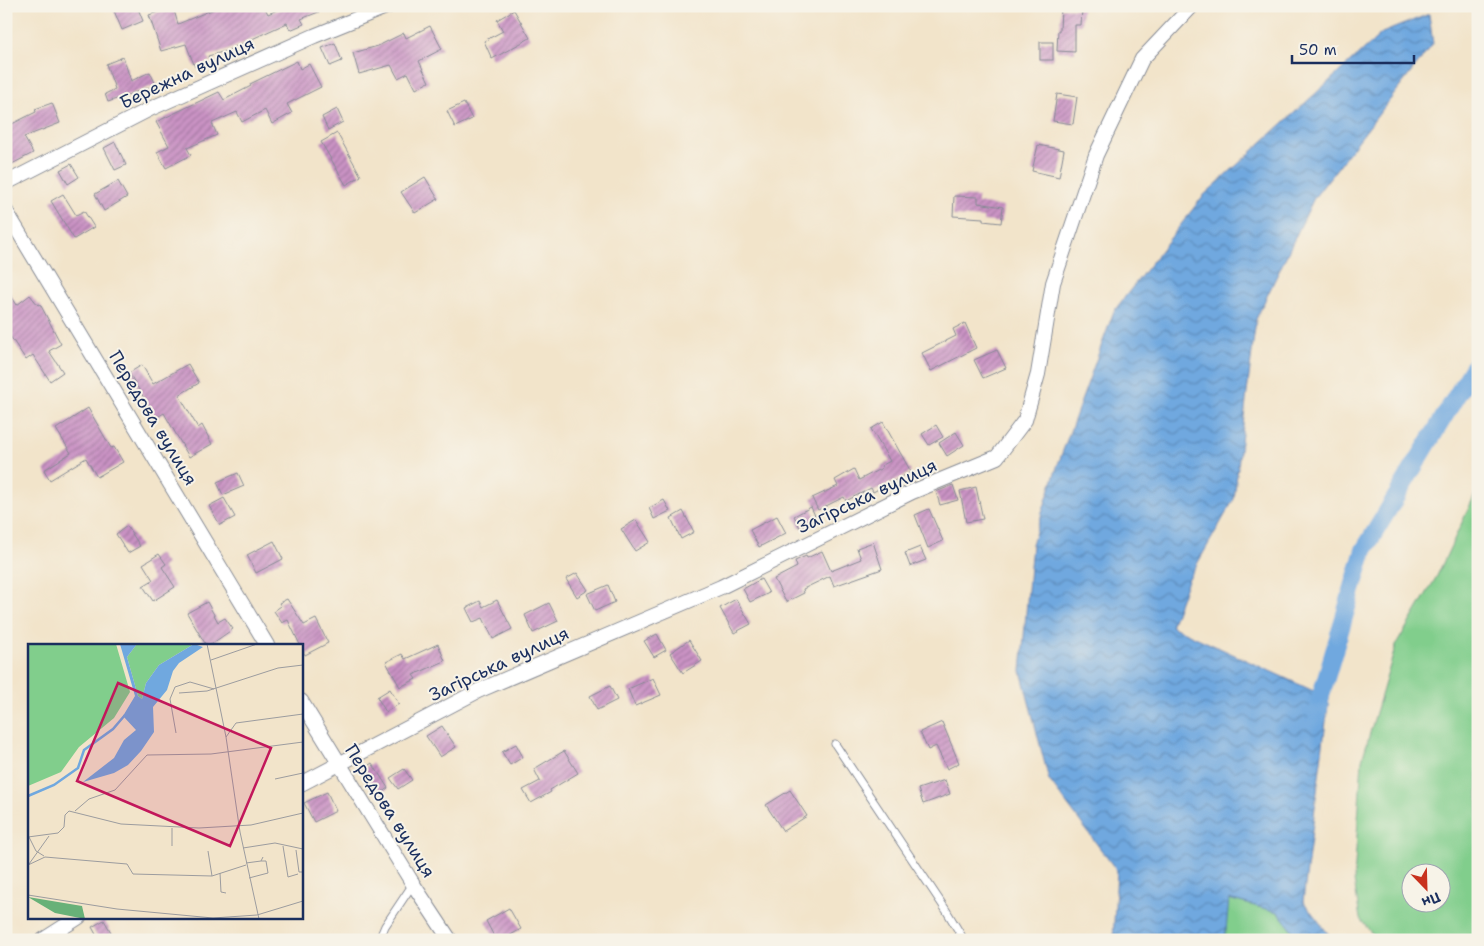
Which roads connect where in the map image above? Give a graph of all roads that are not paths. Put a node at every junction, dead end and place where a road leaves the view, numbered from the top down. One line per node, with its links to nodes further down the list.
1 (388, 6): 3 (street, Бережна вулиця)
2 (1192, 6): 8 (street, Загірська вулиця)
3 (6, 183)
4 (6, 211): 5 (street, Передова вулиця)
5 (266, 644)
6 (302, 703): 8 (street, Передова вулиця)
7 (835, 744): 15 (lane)
8 (339, 764): 9 (street, Загірська вулиця); 10 (street, Передова вулиця)
9 (302, 783)
10 (412, 884): 13 (lane); 14 (street, Передова вулиця)
11 (77, 918): 12 (street)
12 (43, 940)
13 (379, 940)
14 (450, 940)
15 (964, 940)

